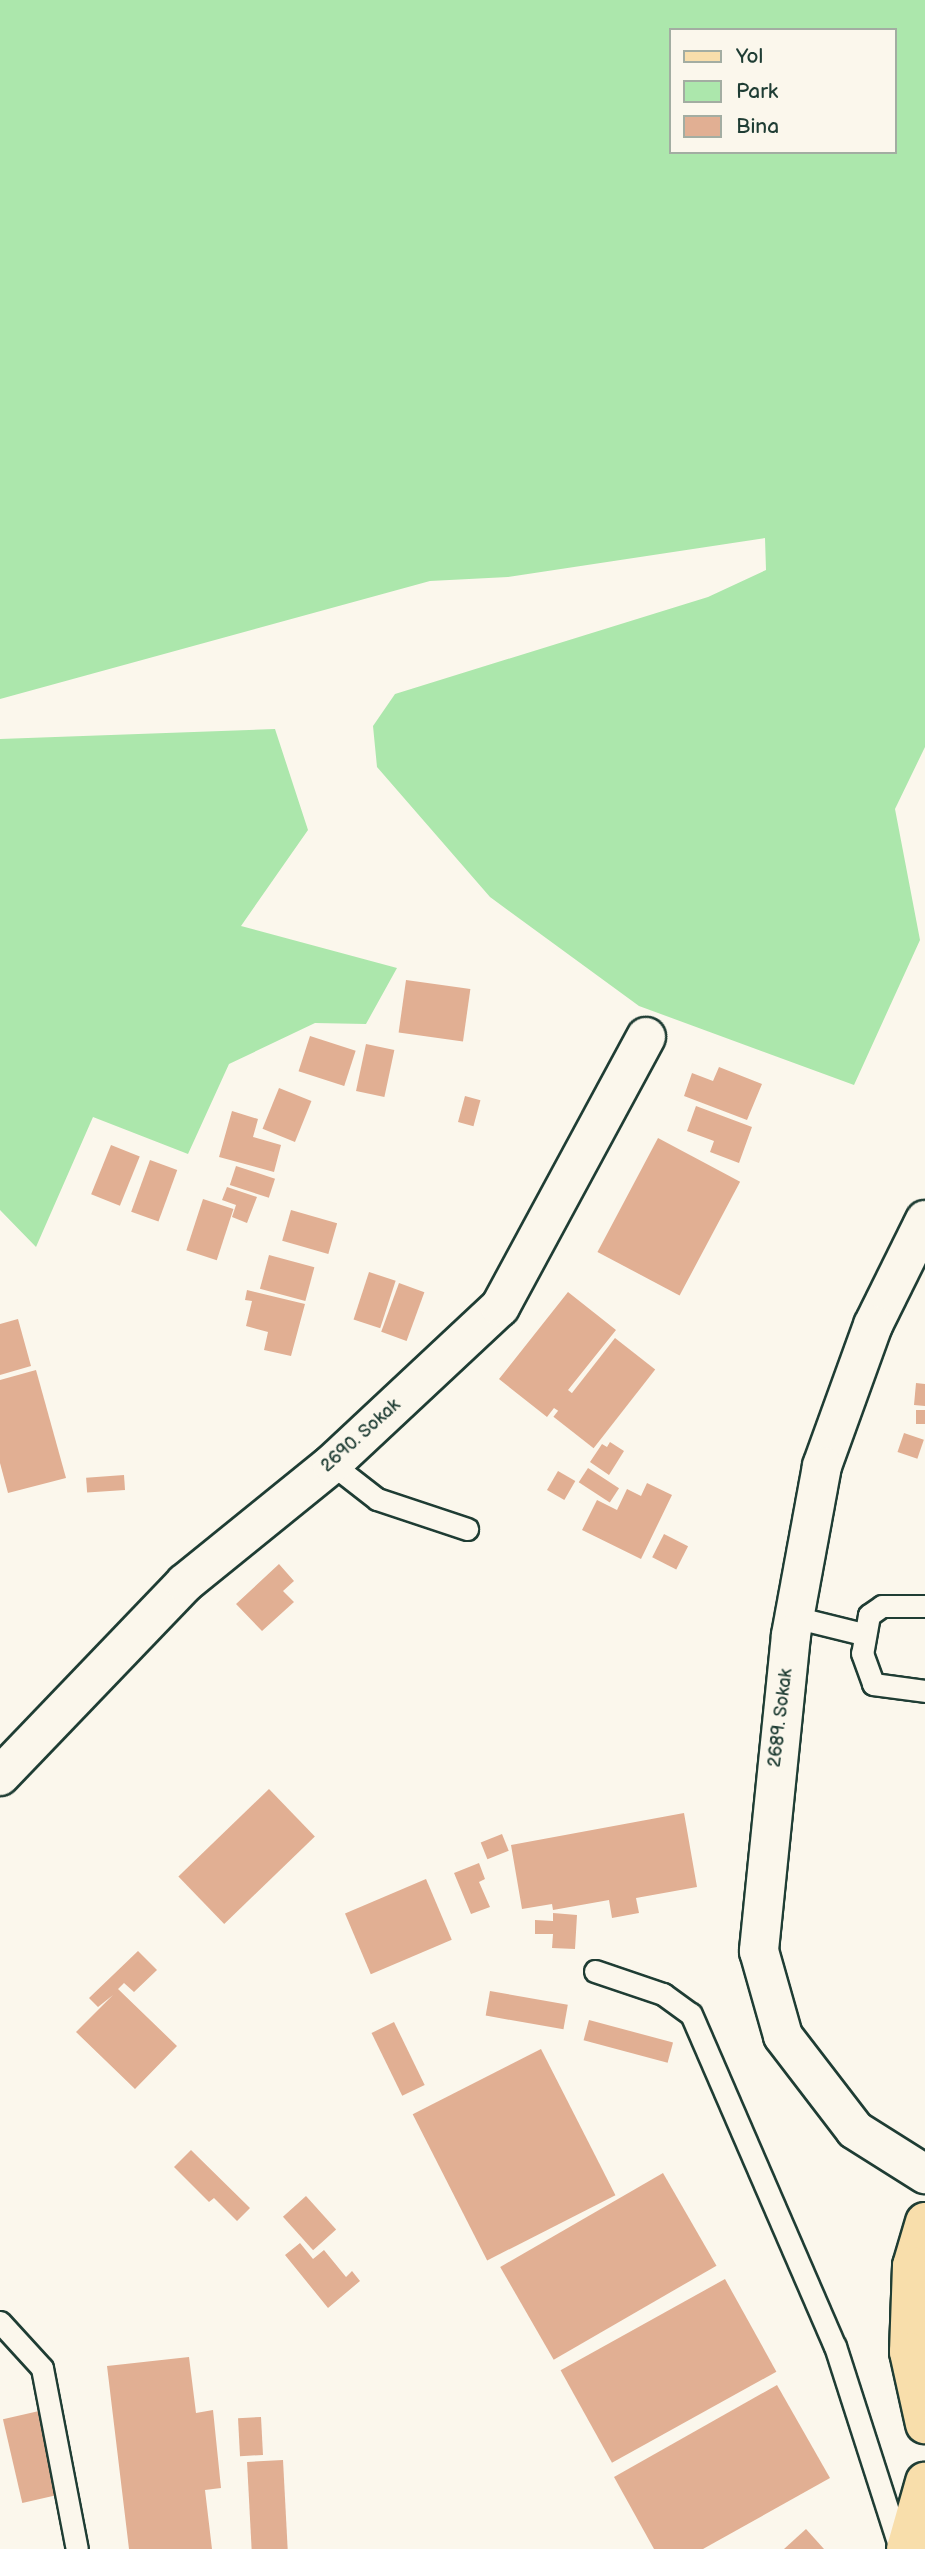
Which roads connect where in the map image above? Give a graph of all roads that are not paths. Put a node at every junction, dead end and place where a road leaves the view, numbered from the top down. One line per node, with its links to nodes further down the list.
1 (646, 1037): 3 (main road, 2690. Sokak)
2 (925, 1220): 6 (main road, 2689. Sokak)
3 (332, 1464): 4 (lane); 9 (main road, 2690. Sokak)
4 (467, 1529)
5 (925, 1606): 7 (lane)
6 (794, 1617): 7 (lane); 11 (main road, 2689. Sokak)
7 (863, 1634): 8 (lane)
8 (925, 1691)
9 (0, 1776)
10 (595, 1972): 17 (lane)
11 (925, 2174)
12 (925, 2222): 14 (main road)
13 (0, 2322): 16 (lane)
14 (925, 2424)
15 (925, 2482): 18 (main road)
16 (77, 2549)
17 (900, 2549)
18 (906, 2549)

